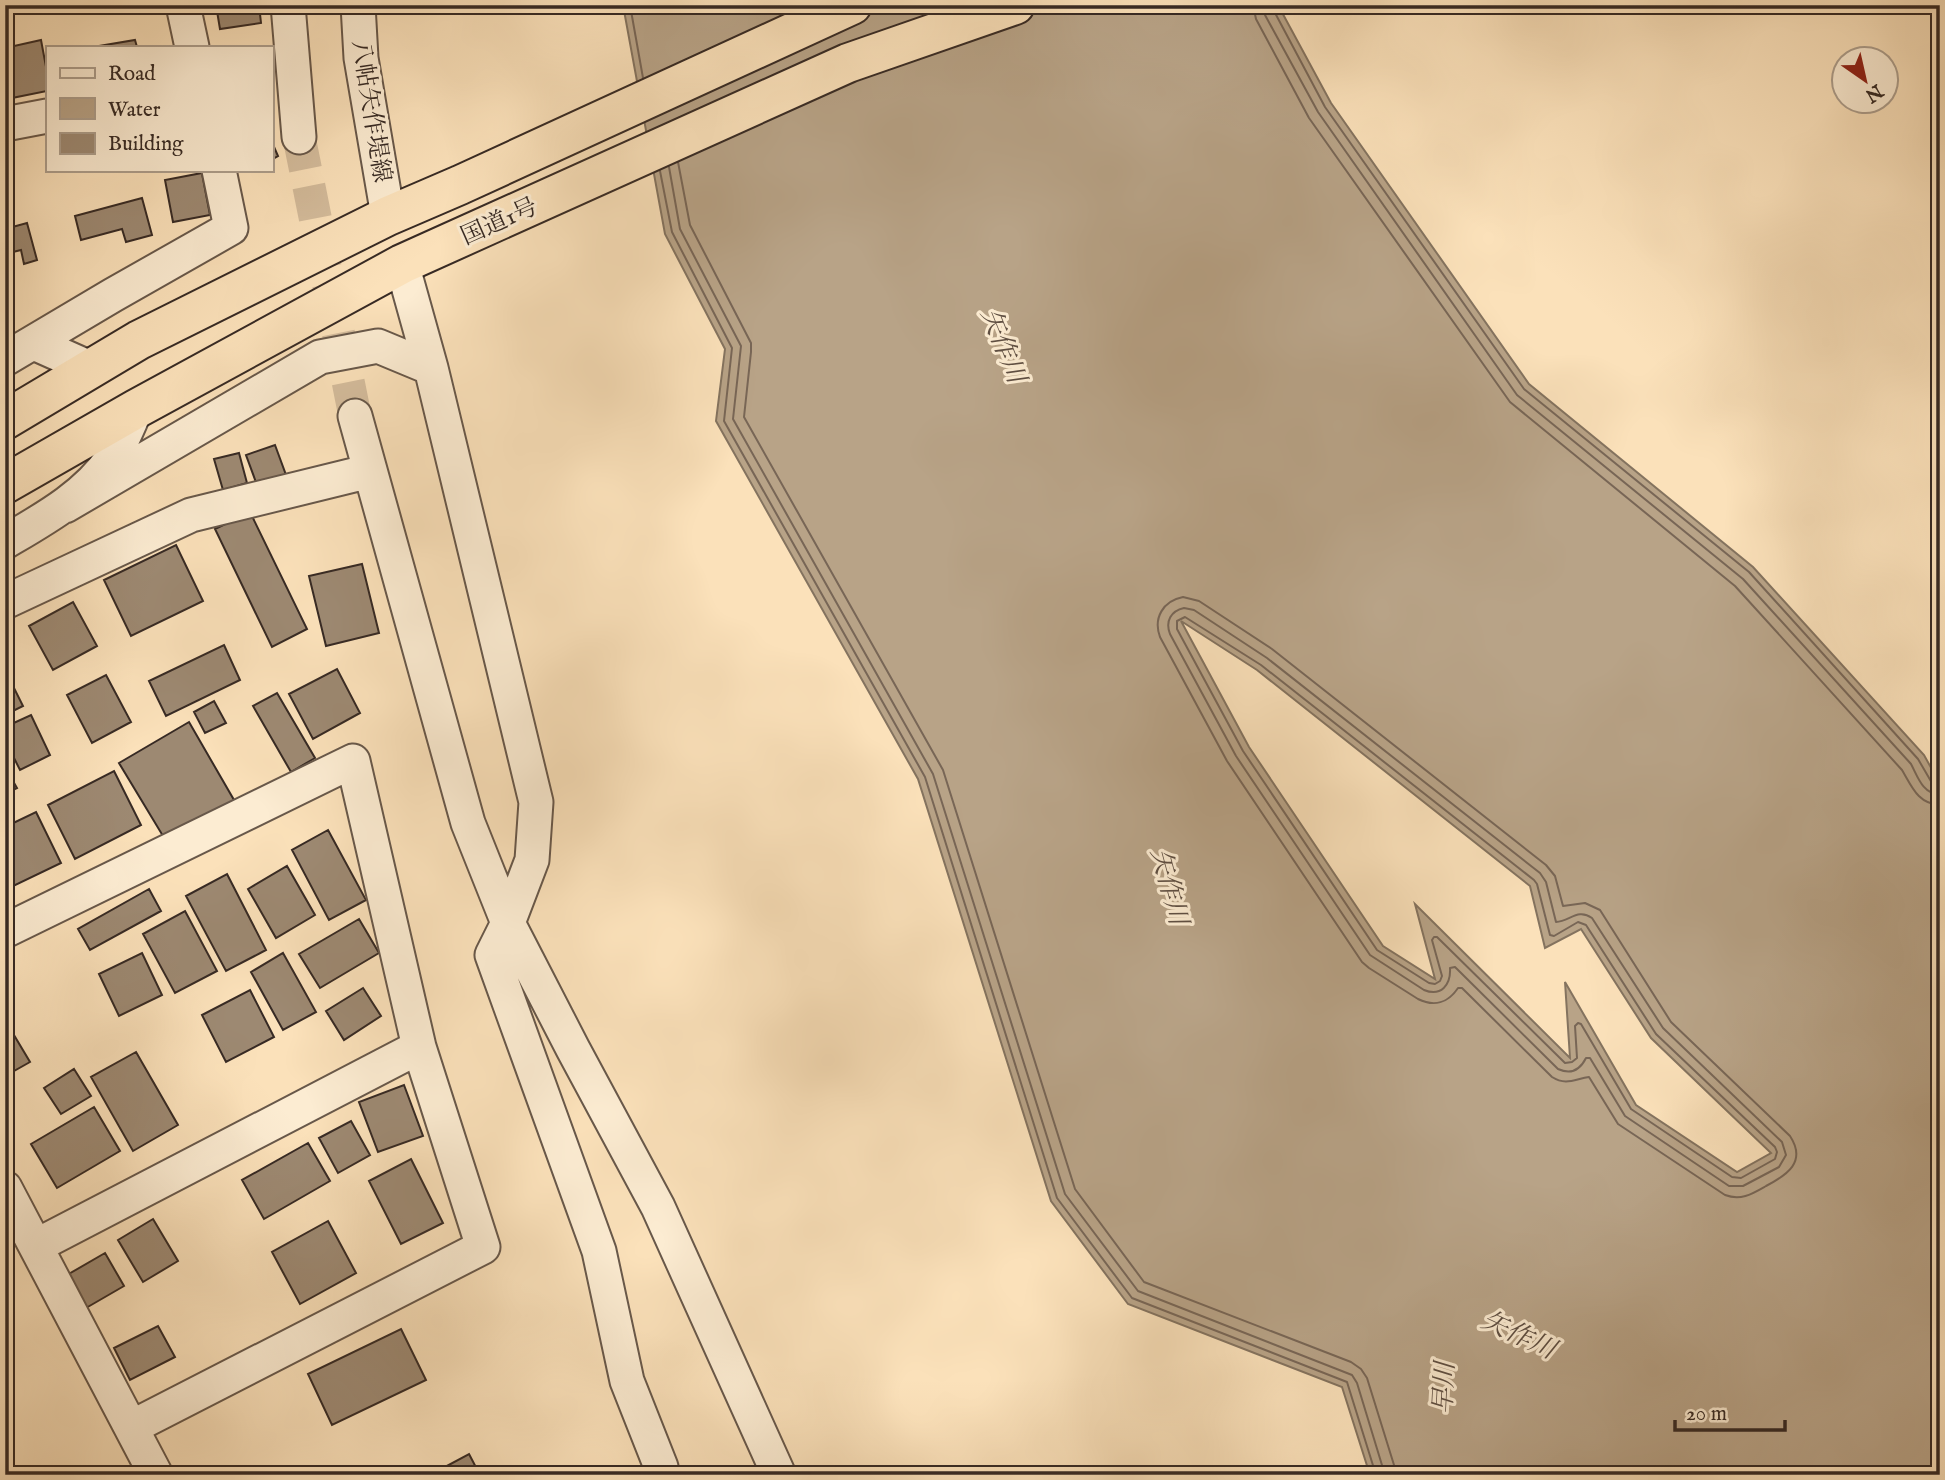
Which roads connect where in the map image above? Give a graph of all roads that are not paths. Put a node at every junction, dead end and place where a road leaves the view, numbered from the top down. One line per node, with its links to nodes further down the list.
1 (183, 5): 6 (street)
2 (288, 5): 9 (street)
3 (358, 5): 11 (street, 八帖矢作堤線)
4 (852, 5): 11 (highway, 国道1号)
5 (1015, 5): 12 (highway, 国道1号)
6 (192, 46)
7 (46, 116): 8 (street)
8 (5, 124)
9 (299, 137)
10 (219, 172): 13 (street)
11 (388, 216): 15 (highway, 国道1号)
12 (402, 264): 16 (street); 17 (highway, 国道1号)
13 (34, 343): 14 (street); 15 (street)
14 (5, 359)
15 (90, 368): 19 (highway, 国道1号)
16 (431, 368): 22 (street); 25 (street)
17 (136, 408): 21 (highway, 国道1号); 22 (street)
18 (355, 416): 20 (street)
19 (5, 420)
20 (370, 471): 24 (street); 25 (street)
21 (5, 484)
22 (65, 506): 23 (street)
23 (5, 542)
24 (5, 602)
25 (508, 923): 32 (street); 33 (street)
26 (5, 931): 27 (street)
27 (419, 1047): 29 (street); 30 (street)
28 (5, 1188): 29 (street)
29 (36, 1245): 30 (street)
30 (132, 1427): 31 (street)
31 (156, 1475)
32 (657, 1475)
33 (779, 1475)

